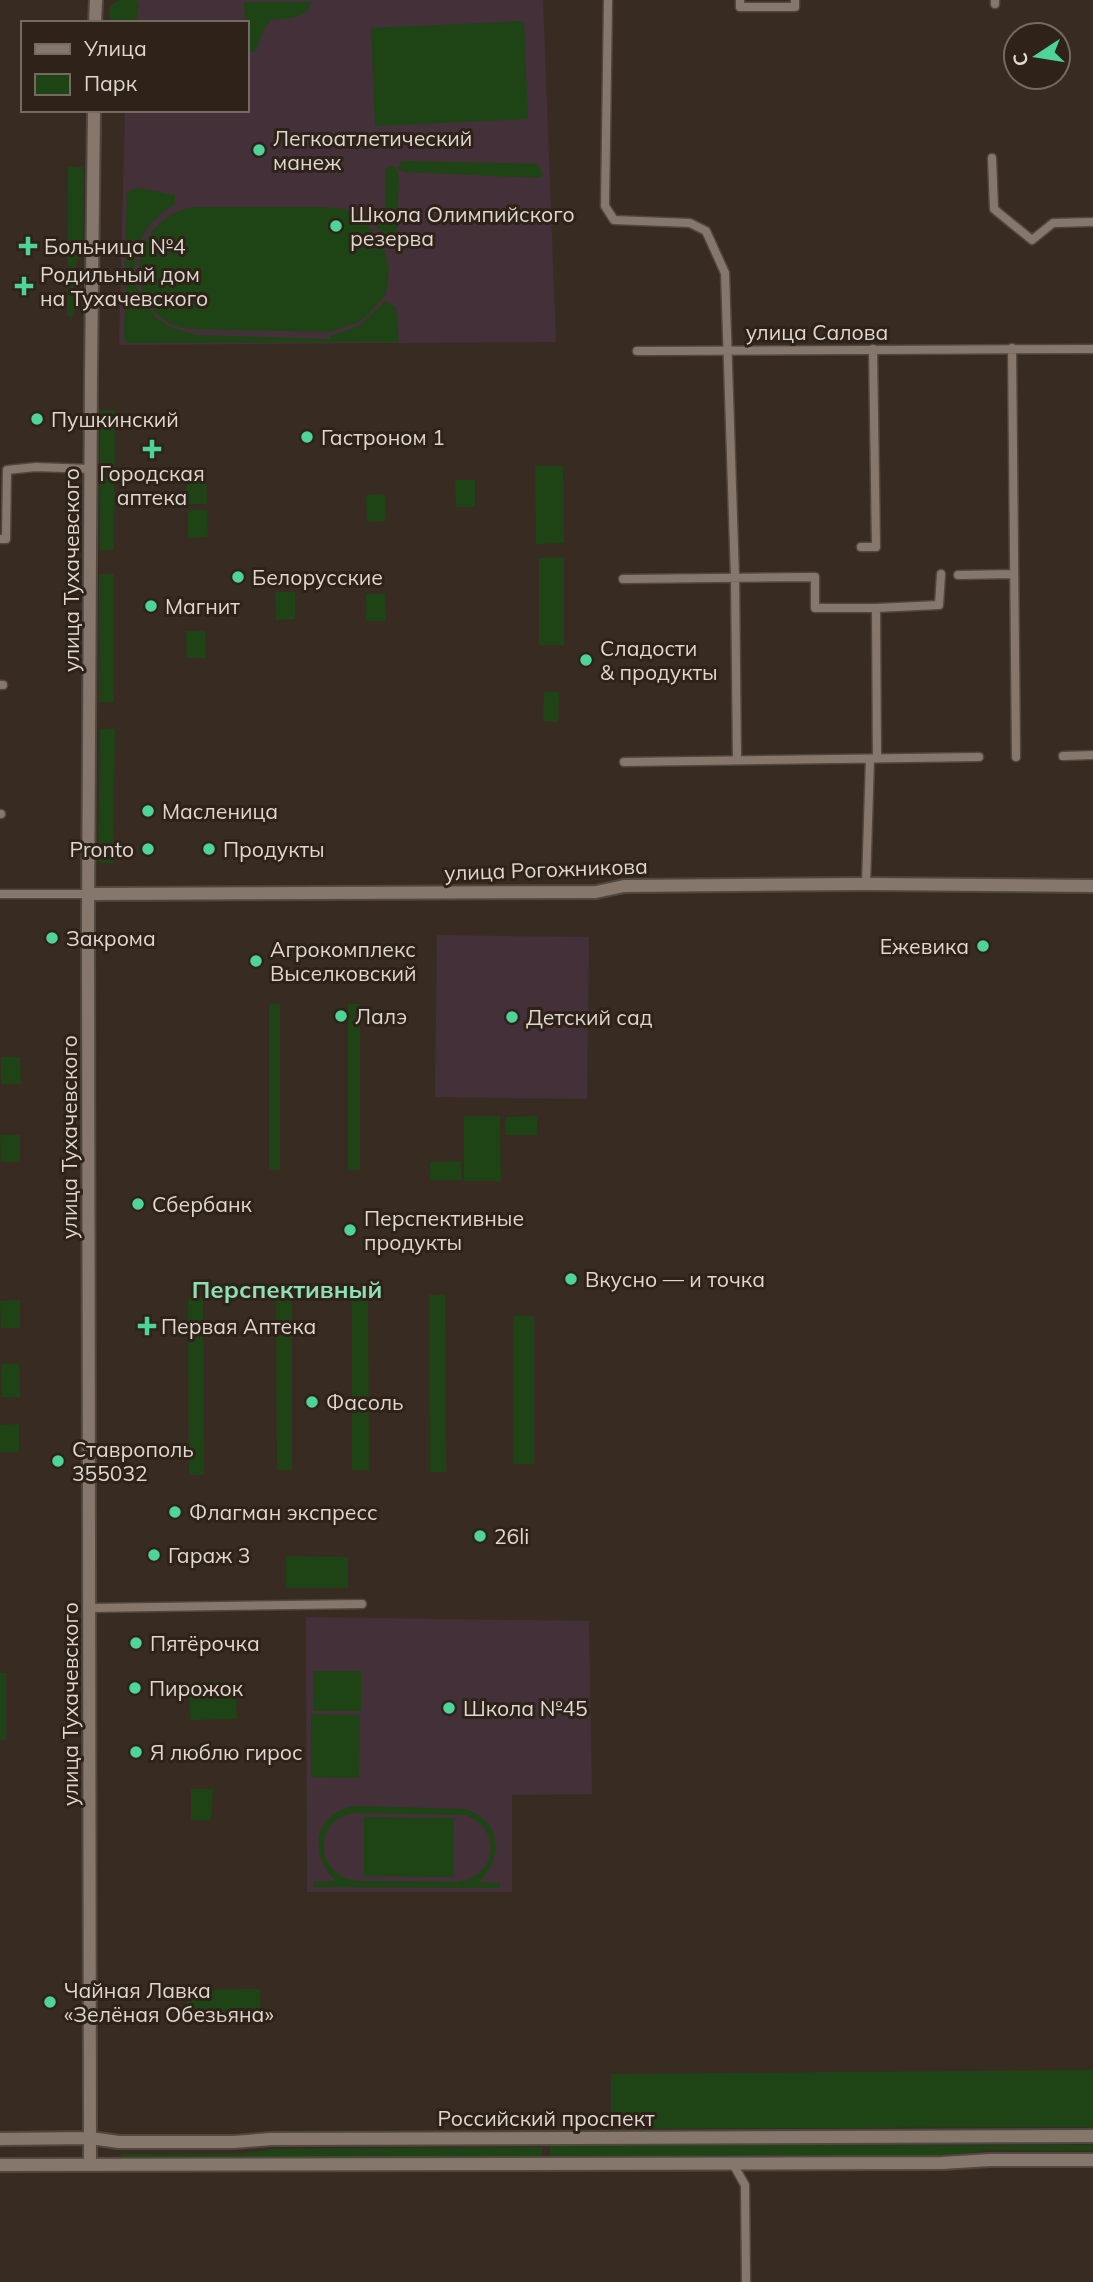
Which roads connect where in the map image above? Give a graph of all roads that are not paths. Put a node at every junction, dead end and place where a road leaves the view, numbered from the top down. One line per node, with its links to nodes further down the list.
1 (96, 0): 5 (main road)
2 (608, 0): 12 (street, улица Салова)
3 (740, 0): 4 (street)
4 (795, 0)
5 (95, 21)
6 (94, 112): 14 (main road, улица Тухачевского)
7 (992, 158): 8 (street)
8 (1093, 222)
9 (1012, 348): 10 (street, улица Салова); 11 (street, улица Салова); 18 (street)
10 (873, 349): 12 (street, улица Салова); 16 (street)
11 (1093, 349)
12 (729, 350): 13 (street); 20 (street)
13 (637, 351)
14 (91, 469): 15 (street); 33 (main road, улица Тухачевского)
15 (3, 539)
16 (861, 547)
17 (941, 574): 22 (street)
18 (1014, 574): 19 (street); 26 (street)
19 (958, 575)
20 (735, 578): 21 (street); 22 (street); 28 (street)
21 (623, 579)
22 (876, 608): 27 (street)
23 (1093, 755): 24 (street)
24 (1063, 756)
25 (979, 757): 27 (street)
26 (1016, 757)
27 (873, 758): 28 (street); 30 (street)
28 (737, 760): 29 (street)
29 (624, 762)
30 (866, 884): 31 (main road, улица Рогожникова); 33 (main road, улица Рогожникова)
31 (1093, 886)
32 (0, 894): 33 (street, улица Рогожникова)
33 (89, 894): 35 (main road, улица Тухачевского)
34 (362, 1604): 35 (street)
35 (90, 1608): 38 (main road, улица Тухачевского)
36 (1093, 2136): 38 (main road, Российский проспект)
37 (0, 2138): 38 (main road, Российский проспект)
38 (90, 2138): 40 (main road, улица Тухачевского)
39 (1093, 2160): 41 (main road)
40 (90, 2164): 41 (main road); 42 (main road)
41 (733, 2164): 43 (street)
42 (0, 2165)
43 (746, 2282)

